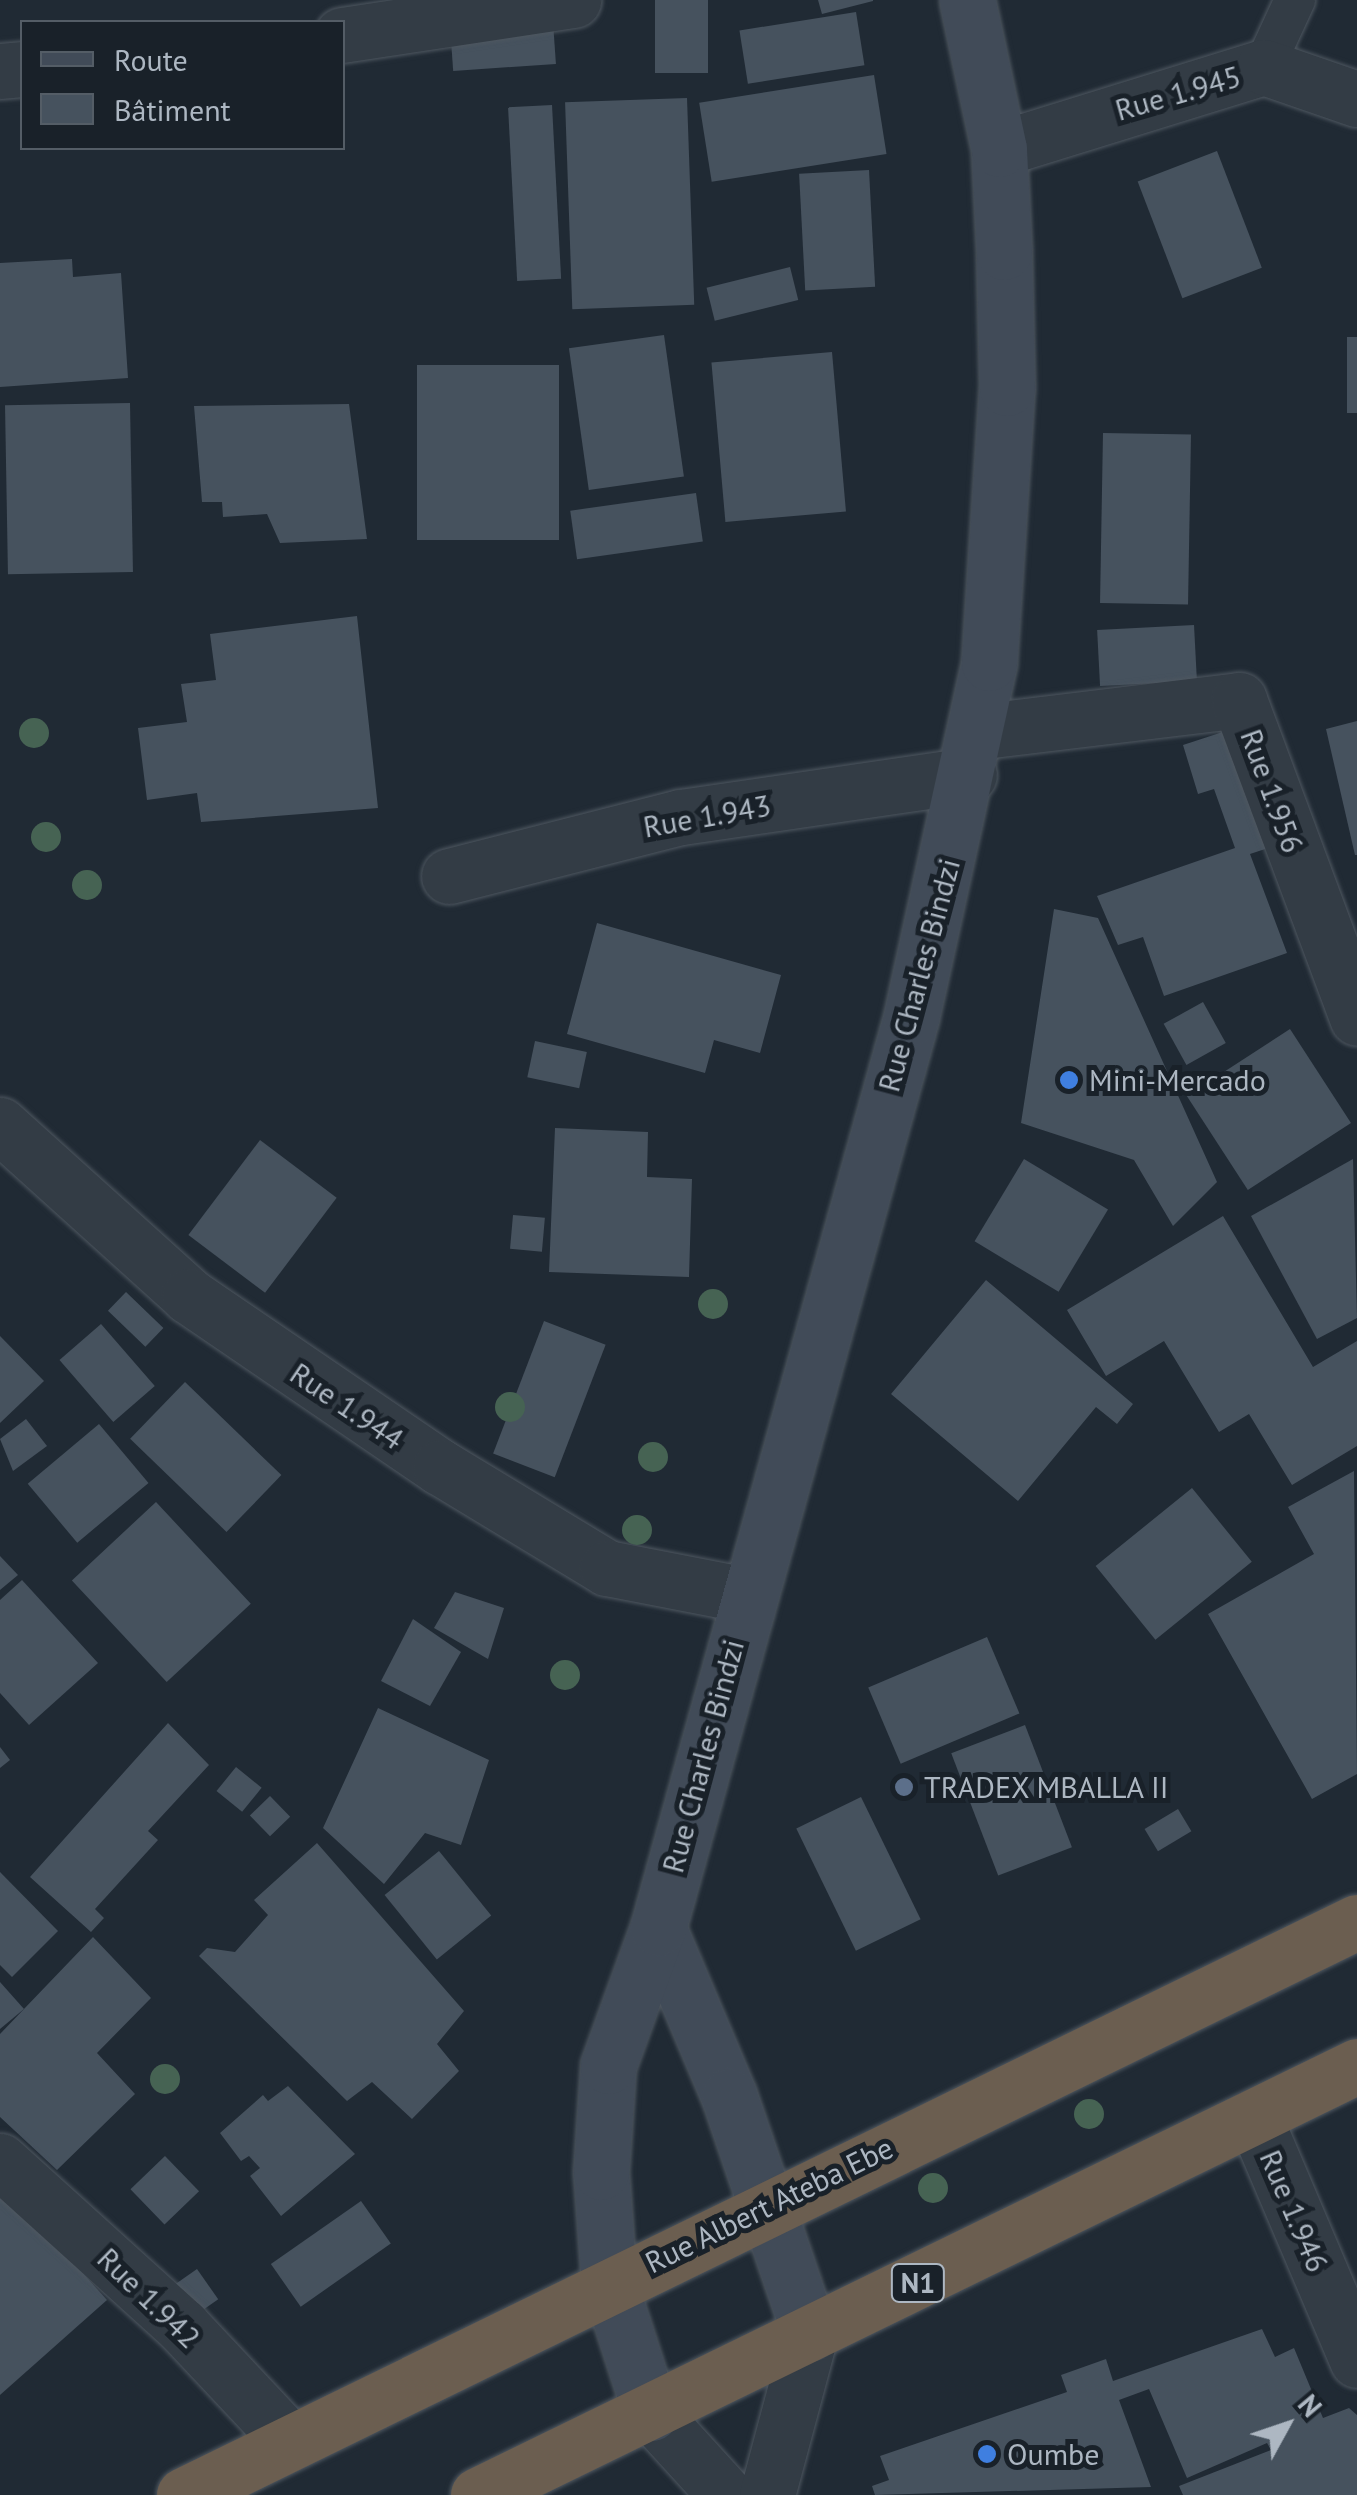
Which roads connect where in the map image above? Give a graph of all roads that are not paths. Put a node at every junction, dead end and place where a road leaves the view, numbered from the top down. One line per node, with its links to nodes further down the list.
1 (573, 0): 4 (street)
2 (967, 0): 7 (street, Rue Charles Bindzi)
3 (1295, 0): 5 (lane)
4 (345, 35)
5 (1264, 67): 6 (street, Rue 1.945); 7 (street, Rue 1.945)
6 (1357, 99)
7 (999, 149): 8 (street, Rue Charles Bindzi)
8 (972, 753): 9 (street, Rue 1.943); 10 (street, Rue 1.956); 12 (street, Rue Charles Bindzi)
9 (449, 876)
10 (1357, 1018)
11 (0, 1125): 12 (street, Rue 1.944)
12 (746, 1595): 14 (street, Rue Charles Bindzi)
13 (1357, 1922): 18 (highway, Rue Albert Ateba Ebe)
14 (658, 1928): 18 (street); 19 (street, Rue Charles Bindzi)
15 (1357, 2066): 16 (highway, N1)
16 (1254, 2117): 20 (highway, N1); 21 (street, Rue 1.946)
17 (0, 2160): 23 (street, Rue 1.942)
18 (766, 2205): 19 (highway, Rue Albert Ateba Ebe); 20 (street)
19 (609, 2283): 22 (street, Rue Charles Bindzi); 23 (highway, Rue Albert Ateba Ebe)
20 (810, 2334): 22 (highway, N1); 27 (street)
21 (1357, 2360)
22 (651, 2413): 25 (highway, N1); 26 (street, Rue Charles Bindzi)
23 (291, 2442): 24 (highway, Rue Albert Ateba Ebe)
24 (184, 2495)
25 (478, 2495)
26 (726, 2495)
27 (767, 2495)

